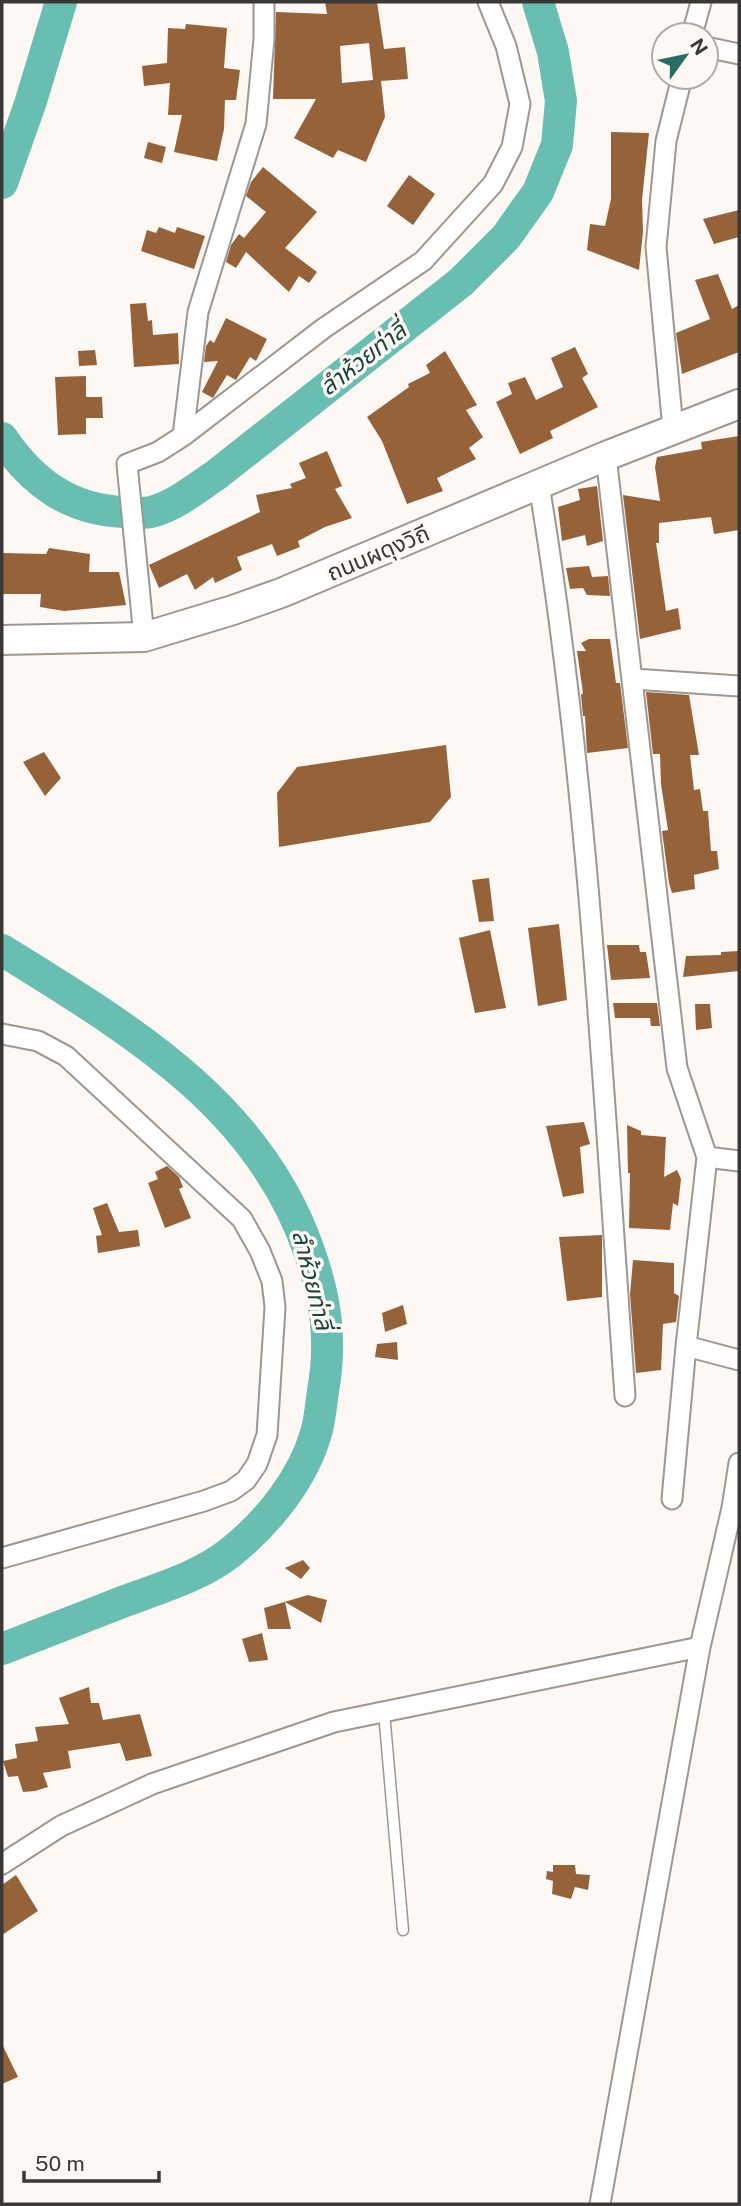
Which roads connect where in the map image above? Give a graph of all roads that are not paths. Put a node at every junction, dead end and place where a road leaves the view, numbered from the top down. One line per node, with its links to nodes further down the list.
1 (264, 2): 10 (street)
2 (488, 2): 10 (street)
3 (701, 2): 4 (street)
4 (696, 21)
5 (720, 50): 6 (street)
6 (739, 54)
7 (678, 91): 9 (street)
8 (739, 404): 9 (main road, ถนนผดุงวิถี)
9 (673, 429): 11 (main road, ถนนผดุงวิถี)
10 (183, 436): 13 (street)
11 (606, 456): 12 (main road, ถนนผดุงวิถี); 15 (street)
12 (539, 485): 13 (main road, ถนนผดุงวิถี); 22 (street)
13 (144, 623): 14 (main road, ถนนผดุงวิถี)
14 (2, 640)
15 (633, 679): 16 (street); 18 (street)
16 (739, 686)
17 (2, 1034): 26 (street)
18 (707, 1157): 19 (street); 20 (street)
19 (739, 1161)
20 (686, 1346): 21 (street); 24 (street)
21 (739, 1360)
22 (625, 1396)
23 (739, 1463): 25 (street)
24 (672, 1499)
25 (732, 1543): 27 (street)
26 (2, 1558)
27 (700, 1647): 28 (street); 31 (street)
28 (384, 1712): 29 (street); 30 (lane)
29 (2, 1864)
30 (403, 1930)
31 (600, 2204)

